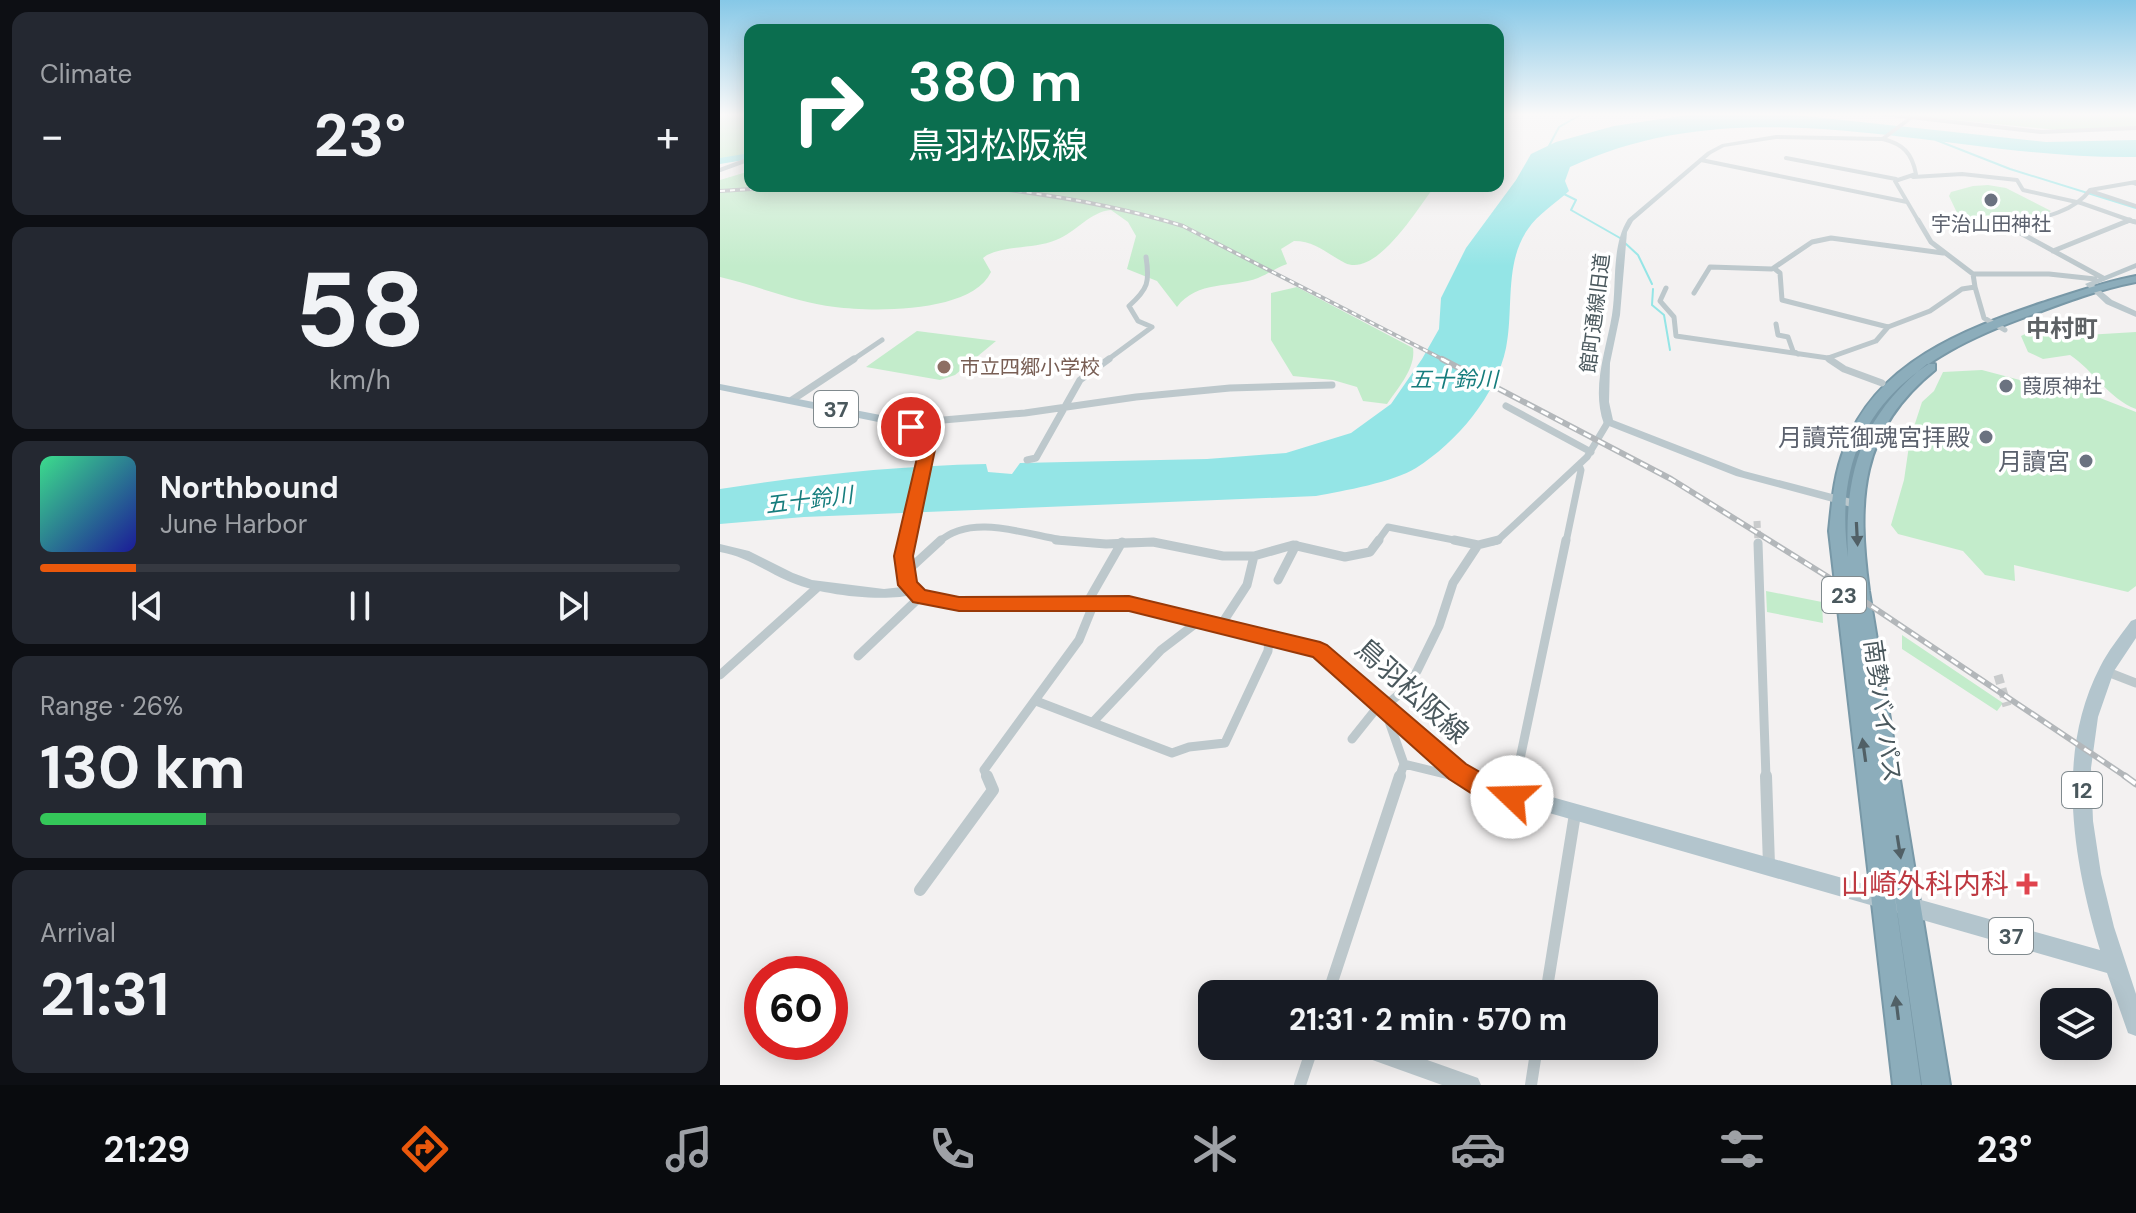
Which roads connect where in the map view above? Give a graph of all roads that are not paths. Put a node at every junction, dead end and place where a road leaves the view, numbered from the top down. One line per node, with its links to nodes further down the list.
1 (1696, 165): 40 (street, 館町通線旧道)
2 (1724, 165): 9 (street)
3 (1821, 165): 6 (street)
4 (1914, 165): 5 (street)
5 (1913, 177): 6 (street); 10 (street)
6 (1896, 179): 9 (street)
7 (2135, 183): 8 (street)
8 (2088, 192): 10 (street); 11 (street)
9 (1907, 202): 16 (street)
10 (2081, 203): 13 (street); 14 (street)
11 (2136, 206)
12 (1959, 217): 14 (street)
13 (2133, 221): 15 (street)
14 (2004, 224): 15 (street)
15 (2053, 251): 22 (street)
16 (1943, 253): 19 (street); 20 (street)
17 (1146, 257): 39 (street)
18 (2136, 265): 22 (street)
19 (1775, 269): 26 (street); 29 (street)
20 (1973, 274): 22 (street); 24 (street)
21 (2136, 279): 22 (highway, 南勢バイパス / 23)
22 (2097, 286): 23 (highway, 南勢バイパス / 23); 27 (street); 30 (highway, 南勢バイパス / 23)
23 (2136, 286)
24 (1975, 287): 29 (street); 30 (street)
25 (1666, 288): 32 (street)
26 (1694, 293)
27 (2136, 314)
28 (1776, 324): 32 (street)
29 (1888, 327): 33 (street)
30 (1998, 327): 45 (highway, 南勢バイパス / 23)
31 (882, 340): 37 (street)
32 (1798, 355): 33 (street)
33 (1828, 358): 34 (street)
34 (1882, 383)
35 (1332, 385): 39 (street)
36 (720, 387): 37 (main road, 37)
37 (792, 400): 41 (main road, 37)
38 (1506, 406): 42 (street)
39 (1067, 408): 41 (street); 43 (street)
40 (1608, 422): 42 (street); 45 (street)
41 (911, 427): 52 (main road)
42 (1591, 452): 44 (street)
43 (1027, 460)
44 (1579, 465): 49 (street); 71 (street)
45 (1846, 501): 75 (highway, 南勢バイパス / 23, one-way to 45); 76 (highway, 南勢バイパス / 23, one-way to 76)
46 (1122, 542): 51 (street); 52 (street); 56 (street)
47 (1758, 543): 73 (street)
48 (1296, 545): 49 (street); 51 (street); 53 (street)
49 (1478, 545): 66 (street)
50 (720, 548): 54 (street)
51 (1254, 556): 58 (street)
52 (904, 573): 55 (main road)
53 (1278, 580)
54 (819, 586): 55 (street); 63 (street)
55 (916, 594): 56 (main road, 鳥羽松阪線 / 37); 61 (street)
56 (1090, 603): 57 (main road, 鳥羽松阪線 / 37); 65 (street)
57 (1201, 619): 58 (main road, 鳥羽松阪線 / 37); 67 (street)
58 (1221, 625): 60 (main road, 鳥羽松阪線 / 37)
59 (2136, 625): 62 (main road, 12)
60 (1269, 639): 66 (main road, 鳥羽松阪線 / 37); 67 (street)
61 (858, 656)
62 (2105, 671): 64 (street); 77 (main road, 12)
63 (720, 675)
64 (2136, 683)
65 (1036, 701): 67 (street); 74 (street)
66 (1382, 705): 68 (street); 69 (street); 70 (main road, 鳥羽松阪線 / 37)
67 (1093, 722)
68 (1352, 739)
69 (1404, 764): 70 (street); 78 (street)
70 (1470, 780): 71 (main road, 鳥羽松阪線 / 37)
71 (1512, 797): 72 (main road, 鳥羽松阪線 / 37)
72 (1575, 814): 73 (main road, 鳥羽松阪線 / 37); 79 (street)
73 (1769, 865): 75 (main road, 鳥羽松阪線 / 37)
74 (920, 890)
75 (1884, 901): 76 (main road, 鳥羽松阪線 / 37); 87 (highway, 南勢バイパス / 23, one-way to 75)
76 (1909, 907): 77 (main road, 鳥羽松阪線 / 37); 88 (highway, 南勢バイパス / 23)
77 (2113, 964): 80 (main road)
78 (1333, 980)
79 (1548, 980)
80 (2136, 1025)
81 (1308, 1060): 84 (street)
82 (1400, 1060): 85 (street)
83 (1535, 1060): 86 (street)
84 (1300, 1085)
85 (1471, 1085)
86 (1531, 1085)
87 (1907, 1085)
88 (1936, 1085)

